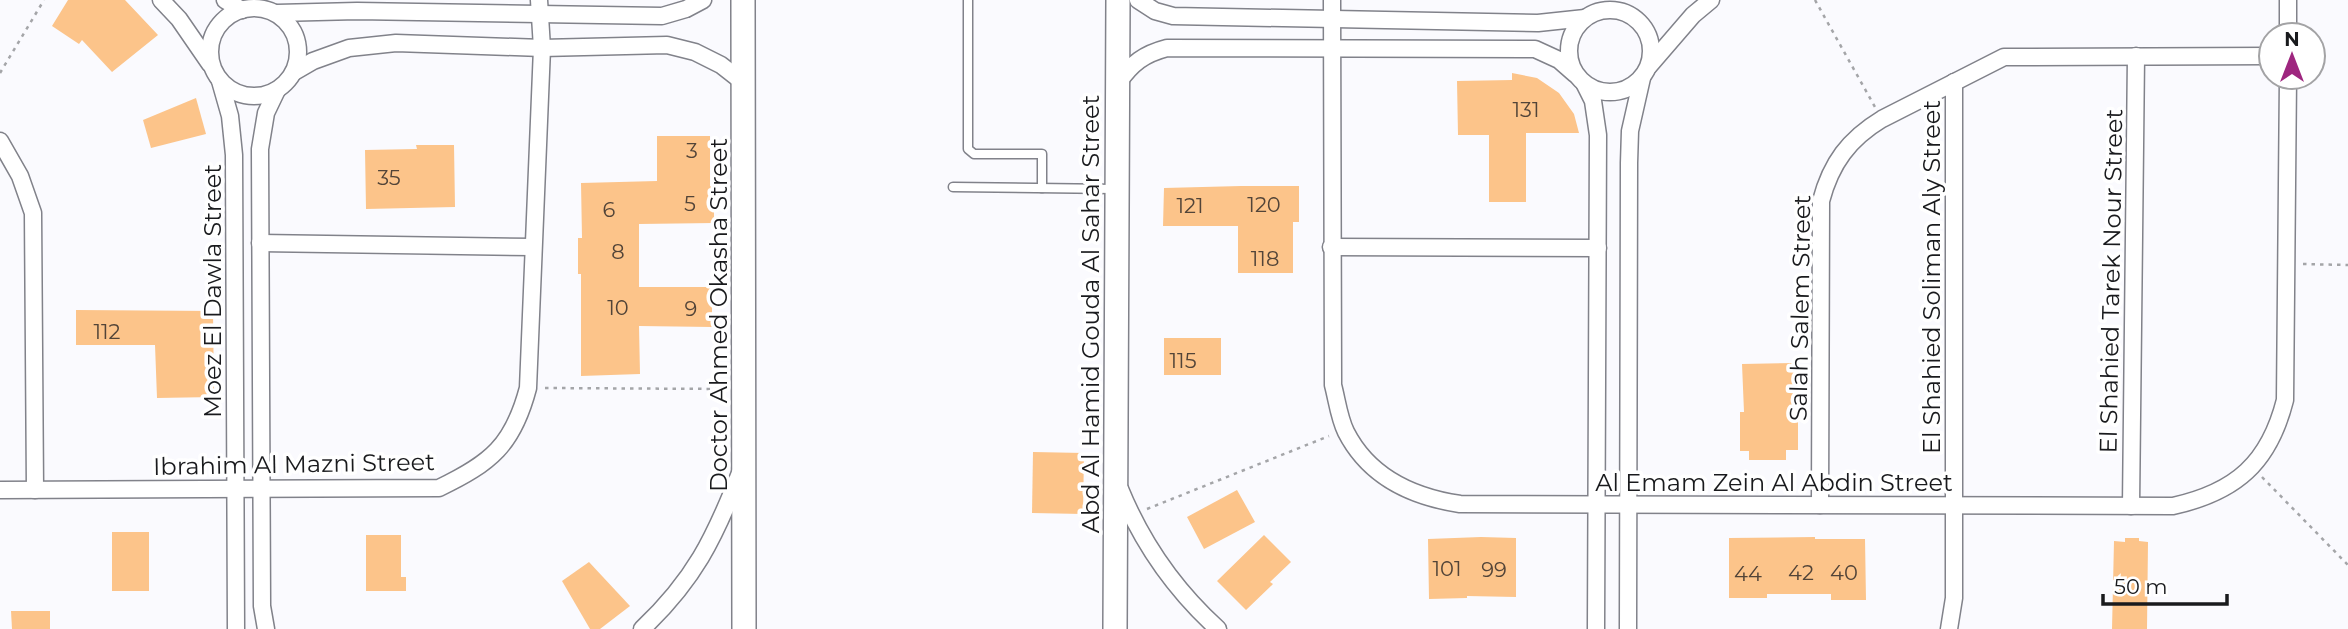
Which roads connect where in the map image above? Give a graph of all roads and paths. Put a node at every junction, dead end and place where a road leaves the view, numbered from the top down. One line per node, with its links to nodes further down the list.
1 (44, 0): 27 (path)
2 (161, 0): 28 (street, Moez El Dawla Street)
3 (225, 0): 15 (street)
4 (703, 0): 14 (street)
5 (743, 0): 31 (street, Doctor Ahmed Okasha Street)
6 (968, 0): 38 (lane)
7 (1118, 0): 32 (street, Abd Al Hamid Gouda Al Sahar Street)
8 (1138, 0): 19 (street)
9 (1332, 0): 19 (street, Al Emam Zein Al Abdin Street)
10 (1627, 0): 16 (street)
11 (1712, 0): 26 (street)
12 (1815, 0): 35 (path)
13 (2288, 0): 20 (street)
14 (540, 7): 17 (street); 21 (street, Ibrahim Al Mazni Street)
15 (242, 10): 17 (street); 28 (street)
16 (1608, 10): 18 (street); 26 (street)
17 (277, 13): 25 (street)
18 (1585, 18): 19 (street); 29 (street)
19 (1332, 20): 22 (street, Al Emam Zein Al Abdin Street)
20 (2288, 21)
21 (542, 48): 25 (street); 31 (street); 41 (street, Ibrahim Al Mazni Street)
22 (1332, 48): 29 (street); 32 (street); 42 (street, Al Emam Zein Al Abdin Street)
23 (2136, 56): 24 (street, Salah Salem Street); 30 (street, Salah Salem Street); 60 (street, El Shahied Tarek Nour Street)
24 (2257, 56)
25 (293, 72): 33 (street)
26 (1646, 72): 29 (street); 57 (street)
27 (0, 73)
28 (216, 74): 33 (street); 52 (street, Moez El Dawla Street)
29 (1580, 80): 43 (street)
30 (1954, 82): 35 (street, Salah Salem Street); 59 (street, El Shahied Soliman Aly Street)
31 (744, 83): 47 (street, Doctor Ahmed Okasha Street)
32 (1118, 83): 39 (street, Abd Al Hamid Gouda Al Sahar Street)
33 (276, 90): 40 (street, Moez El Dawla Street)
34 (2288, 91): 44 (street, Al Emam Zein Al Abdin Street)
35 (1882, 119): 58 (street, Salah Salem Street)
36 (0, 141): 55 (street)
37 (953, 187): 38 (lane)
38 (1042, 188): 39 (lane)
39 (1117, 189): 51 (street, Abd Al Hamid Gouda Al Sahar Street)
40 (260, 243): 41 (street); 53 (street, Moez El Dawla Street)
41 (533, 247): 46 (street, Ibrahim Al Mazni Street)
42 (1331, 247): 43 (street); 48 (street, Al Emam Zein Al Abdin Street)
43 (1598, 248): 56 (street)
44 (2286, 264): 45 (path); 50 (street, Al Emam Zein Al Abdin Street)
45 (2348, 265)
46 (528, 388): 47 (path); 53 (street, Ibrahim Al Mazni Street)
47 (744, 389): 49 (street, Doctor Ahmed Okasha Street)
48 (1345, 430): 56 (street, Al Emam Zein Al Abdin Street); 61 (path)
49 (745, 461): 66 (street); 67 (street, Doctor Ahmed Okasha Street)
50 (2252, 467): 60 (street, Al Emam Zein Al Abdin Street); 62 (path)
51 (1116, 480): 61 (street); 68 (street, Abd Al Hamid Gouda Al Sahar Street)
52 (237, 489): 53 (street, Ibrahim Al Mazni Street); 55 (street, Ibrahim Al Mazni Street); 64 (street, Moez El Dawla Street)
53 (262, 489): 65 (street, Moez El Dawla Street)
54 (0, 490): 55 (street, Ibrahim Al Mazni Street)
55 (35, 490)
56 (1597, 505): 57 (street, Al Emam Zein Al Abdin Street); 70 (street)
57 (1628, 505): 58 (street, Al Emam Zein Al Abdin Street); 71 (street)
58 (1820, 505): 59 (street, Al Emam Zein Al Abdin Street)
59 (1954, 506): 60 (street, Al Emam Zein Al Abdin Street); 63 (street, El Shahied Soliman Aly Street)
60 (2131, 506)
61 (1130, 515): 69 (street)
62 (2348, 565)
63 (1954, 598): 72 (street, El Shahied Soliman Aly Street); 73 (street, El Shahied Soliman Aly Street)
64 (236, 629)
65 (265, 629)
66 (642, 629)
67 (744, 629)
68 (1115, 629)
69 (1218, 629)
70 (1596, 629)
71 (1628, 629)
72 (1949, 629)
73 (1960, 629)

